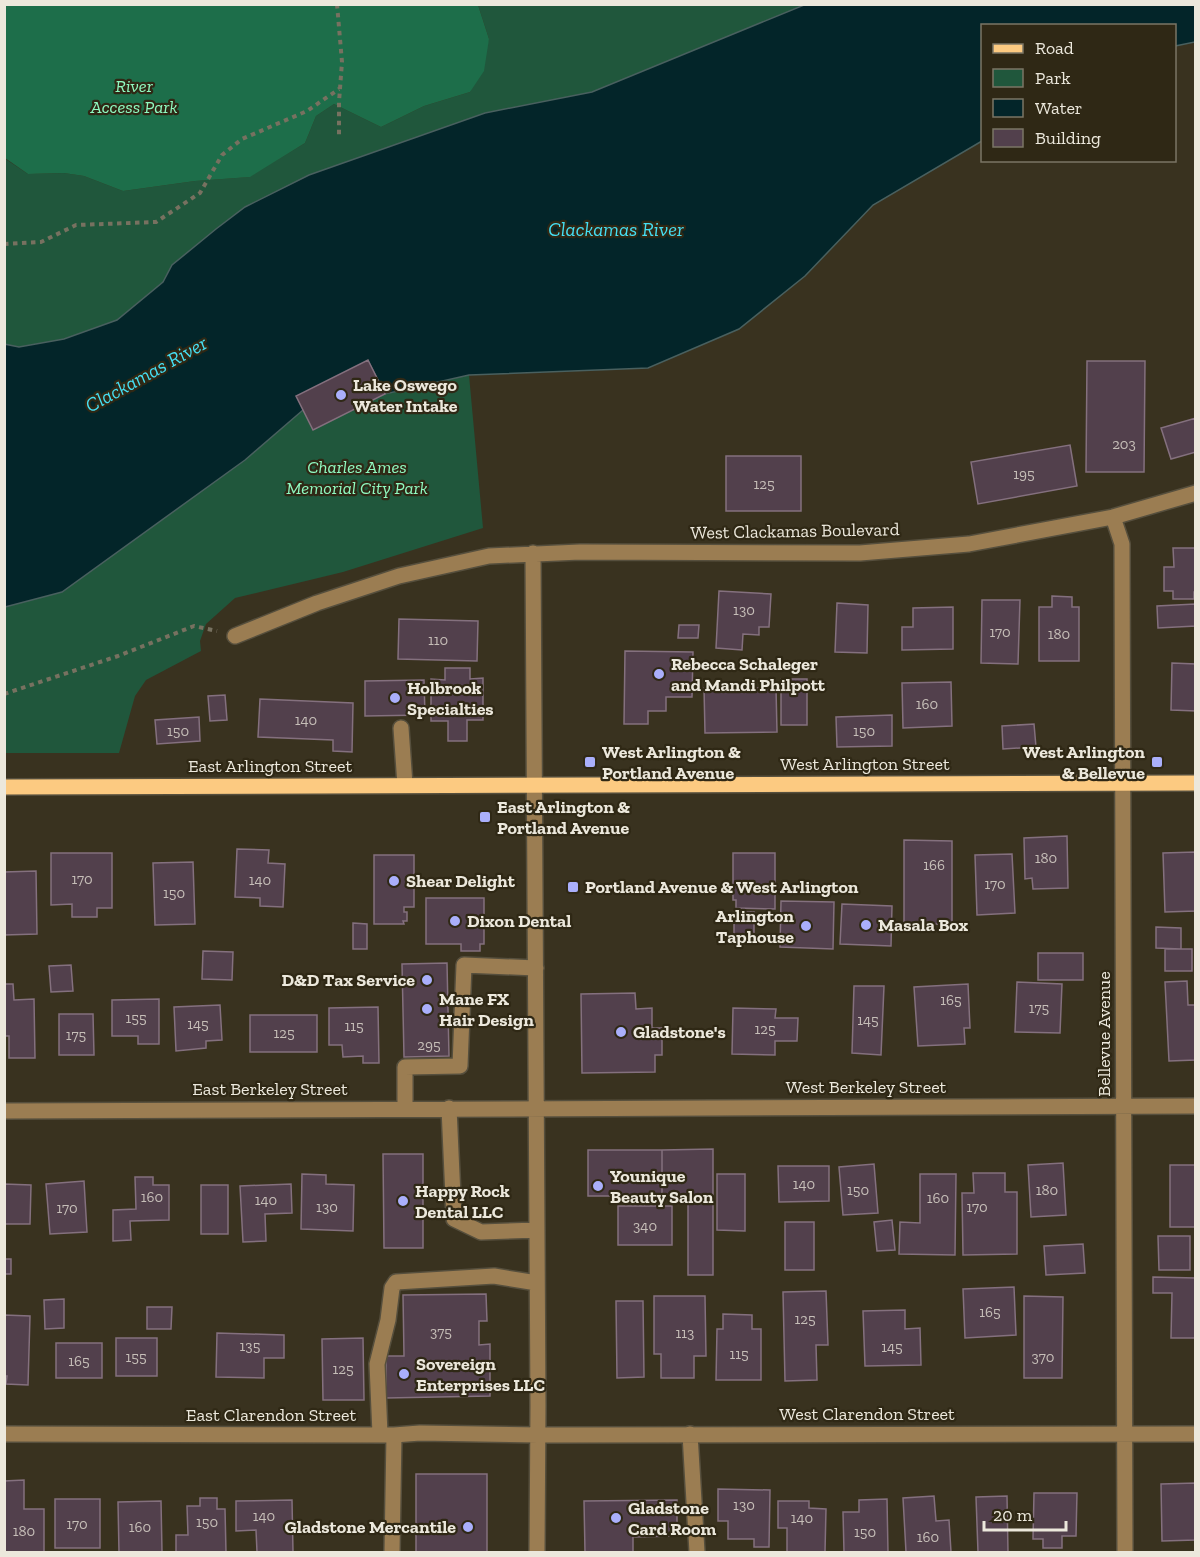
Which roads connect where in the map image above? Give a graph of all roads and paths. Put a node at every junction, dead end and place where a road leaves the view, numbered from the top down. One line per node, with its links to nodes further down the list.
1 (338, 4): 2 (path)
2 (339, 89): 3 (path); 4 (path)
3 (339, 135)
4 (4, 244)
5 (1196, 493): 6 (street, West Clackamas Boulevard)
6 (1113, 517): 7 (street, West Clackamas Boulevard); 11 (street, Bellevue Avenue)
7 (533, 553): 8 (street, West Clackamas Boulevard); 13 (street)
8 (235, 636): 9 (path)
9 (4, 694)
10 (401, 728): 14 (street)
11 (1123, 783): 12 (main road, West Arlington Street); 13 (main road, West Arlington Street); 17 (street, Bellevue Avenue)
12 (1196, 783)
13 (535, 784): 14 (main road, East Arlington Street); 16 (street)
14 (405, 785): 15 (main road, East Arlington Street)
15 (4, 787)
16 (536, 968): 19 (street); 21 (street)
17 (1123, 1106): 18 (street, West Berkeley Street); 21 (street, West Berkeley Street); 28 (street, Bellevue Avenue)
18 (1196, 1106)
19 (405, 1108): 20 (street, East Berkeley Street); 22 (street, East Berkeley Street)
20 (449, 1108): 21 (street, East Berkeley Street); 23 (street)
21 (536, 1108): 23 (street)
22 (4, 1111)
23 (537, 1230): 24 (street)
24 (537, 1283): 26 (street); 30 (street)
25 (4, 1434): 26 (street, East Clarendon Street)
26 (387, 1434): 30 (street, East Clarendon Street); 31 (street)
27 (690, 1434): 28 (street, West Clarendon Street); 30 (street, West Clarendon Street); 33 (street)
28 (1126, 1434): 29 (street, West Clarendon Street); 34 (street, Bellevue Avenue)
29 (1196, 1434)
30 (538, 1435): 32 (street)
31 (392, 1552)
32 (537, 1552)
33 (697, 1552)
34 (1125, 1552)

